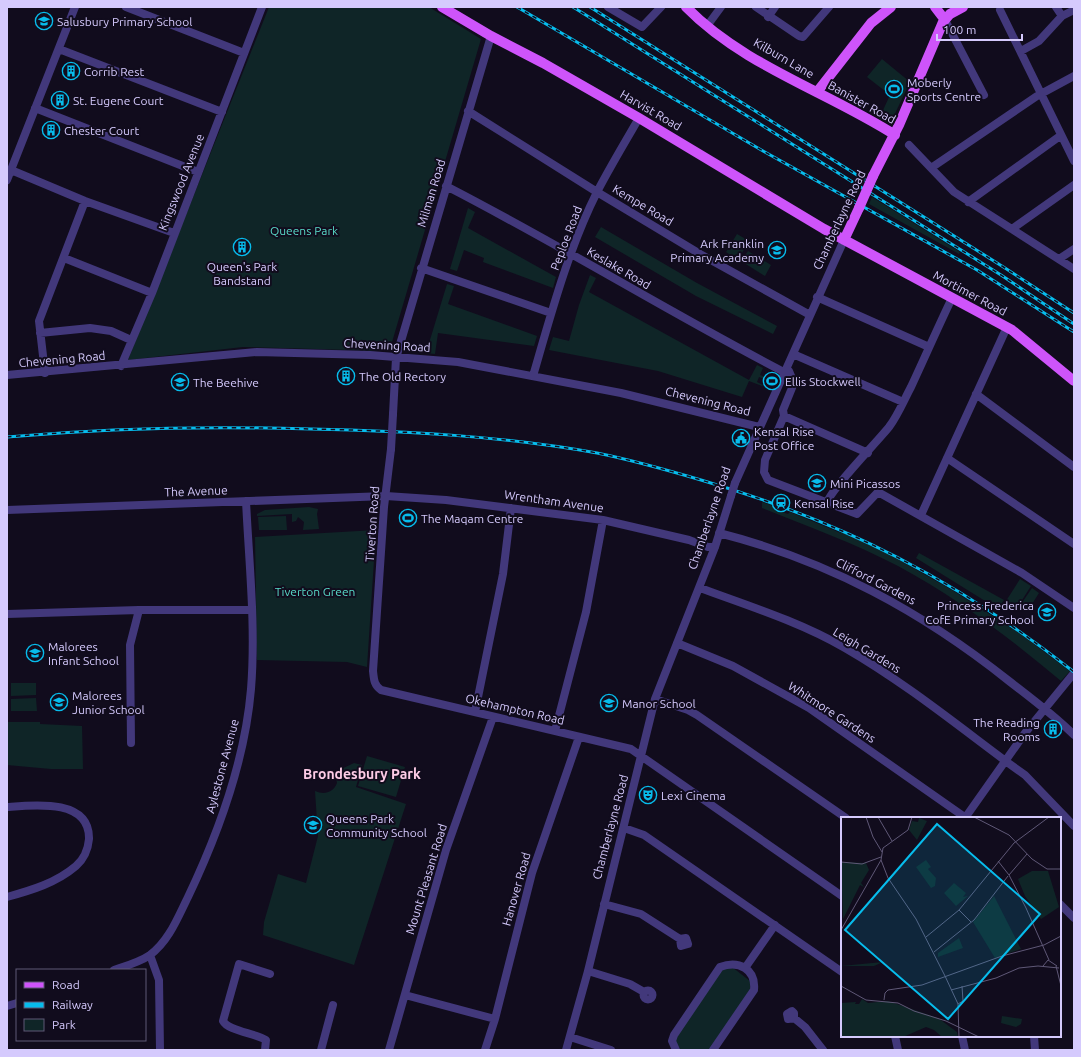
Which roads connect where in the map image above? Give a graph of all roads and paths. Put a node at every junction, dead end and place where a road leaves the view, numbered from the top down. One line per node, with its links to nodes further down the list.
1 (75, 7): 23 (street)
2 (126, 7): 25 (street)
3 (262, 7): 25 (street, Kingswood Avenue)
4 (442, 7): 22 (main road, Harvist Road)
5 (608, 7): 6 (street)
6 (661, 7)
7 (686, 7): 21 (main road, Kilburn Lane)
8 (721, 7): 21 (street)
9 (756, 7): 18 (street)
10 (775, 7): 18 (street)
11 (829, 7): 18 (street)
12 (891, 7): 27 (main road, Kilburn Lane)
13 (935, 7): 20 (main road)
14 (964, 7): 20 (main road)
15 (1056, 7): 19 (street)
16 (1000, 10): 24 (street)
17 (1074, 10): 19 (street)
18 (768, 16)
19 (1062, 16): 24 (street)
20 (945, 20): 29 (street); 34 (main road, Chamberlayne Road)
21 (707, 26): 27 (main road, Kilburn Lane)
22 (491, 36): 31 (street, Milman Road); 33 (main road, Harvist Road)
23 (59, 49): 30 (street); 32 (street)
24 (1021, 51): 28 (street)
25 (244, 53): 32 (street, Kingswood Avenue)
26 (1074, 76): 28 (street)
27 (817, 92): 34 (main road, Banister Road)
28 (1040, 93): 35 (street); 38 (street)
29 (984, 95)
30 (35, 108): 39 (street); 40 (street)
31 (468, 111): 43 (street, Milman Road); 44 (street, Kempe Road)
32 (222, 112): 40 (street, Kingswood Avenue)
33 (639, 118): 44 (street, Peploe Road); 49 (main road, Harvist Road)
34 (895, 135): 49 (main road, Chamberlayne Road, bridge)
35 (1060, 136): 37 (street); 46 (street)
36 (909, 145): 38 (street)
37 (1074, 161)
38 (931, 168): 46 (street)
39 (11, 170): 41 (street); 45 (street)
40 (198, 172): 48 (street, Kingswood Avenue)
41 (7, 180)
42 (1074, 185): 47 (street)
43 (446, 186): 51 (street, Keslake Road); 54 (street, Milman Road)
44 (597, 192): 51 (street, Peploe Road); 60 (street, Kempe Road)
45 (85, 201): 48 (street); 52 (street)
46 (968, 202): 47 (street)
47 (1012, 229): 53 (street)
48 (174, 233): 56 (street, Kingswood Avenue)
49 (844, 240): 57 (street, Chamberlayne Road); 58 (main road, Mortimer Road)
50 (1074, 248): 53 (street)
51 (571, 255): 59 (street, Peploe Road); 68 (street, Keslake Road)
52 (64, 258): 56 (street); 62 (street)
53 (1059, 259): 55 (street)
54 (422, 268): 59 (street); 66 (street, Milman Road)
55 (1074, 269)
56 (152, 293): 63 (street, Kingswood Avenue)
57 (817, 297): 60 (street, Chamberlayne Road); 64 (street)
58 (952, 298): 61 (main road, Mortimer Road); 64 (street)
59 (551, 313): 71 (street, Peploe Road)
60 (810, 315): 65 (street, Chamberlayne Road)
61 (1006, 327): 72 (main road, Mortimer Road); 73 (street)
62 (40, 333): 63 (street); 69 (street)
63 (131, 340): 67 (street, Kingswood Avenue)
64 (929, 347): 74 (street)
65 (793, 354): 68 (street, Chamberlayne Road); 74 (street)
66 (396, 358): 67 (street, Chevening Road); 71 (street, Chevening Road); 81 (street, Tiverton Road, bridge)
67 (121, 366): 69 (street, Chevening Road)
68 (783, 370): 75 (street, Chamberlayne Road); 76 (street)
69 (45, 373): 70 (street, Chevening Road)
70 (7, 375)
71 (533, 376): 77 (street, Chevening Road)
72 (1074, 381)
73 (976, 394): 79 (street); 80 (street)
74 (903, 402): 78 (street)
75 (770, 404): 76 (street); 77 (street, Chamberlayne Road)
76 (783, 413): 78 (street); 83 (street)
77 (759, 426): 88 (street, Chamberlayne Road, bridge)
78 (868, 453): 83 (street)
79 (947, 458): 86 (street); 89 (street)
80 (1074, 467)
81 (386, 496): 82 (street, The Avenue); 84 (street, Wrentham Avenue); 98 (street, Tiverton Road)
82 (246, 501): 85 (street, The Avenue); 94 (street, Aylestone Avenue)
83 (827, 503): 86 (street)
84 (511, 508): 87 (street, Wrentham Avenue); 101 (street)
85 (7, 510)
86 (921, 515): 92 (street)
87 (603, 520): 90 (street, Wrentham Avenue); 103 (street)
88 (719, 533): 90 (street, Chamberlayne Road); 100 (street, Clifford Gardens)
89 (1074, 544)
90 (715, 547): 91 (street, Chamberlayne Road)
91 (700, 588): 96 (street, Chamberlayne Road); 108 (street, Leigh Gardens)
92 (1074, 608)
93 (139, 610): 94 (street); 95 (street); 106 (street)
94 (252, 610): 122 (street, Aylestone Avenue)
95 (7, 614)
96 (677, 643): 99 (street, Chamberlayne Road); 111 (street, Whitmore Gardens)
97 (1072, 675): 100 (street)
98 (381, 690): 101 (street, Okehampton Road)
99 (655, 699): 107 (street, Chamberlayne Road); 110 (street)
100 (1044, 708): 104 (street, Clifford Gardens); 108 (street)
101 (475, 712): 102 (street, Okehampton Road)
102 (493, 717): 103 (street, Okehampton Road); 129 (street, Mount Pleasant Road)
103 (555, 731): 105 (street, Okehampton Road)
104 (1074, 735)
105 (579, 737): 107 (street, Okehampton Road); 132 (street, Hanover Road)
106 (131, 743)
107 (642, 756): 114 (street, Chamberlayne Road); 115 (street, Okehampton Road)
108 (1005, 760): 112 (street); 113 (street, Leigh Gardens)
109 (7, 807): 116 (street)
110 (845, 817)
111 (964, 817)
112 (966, 817)
113 (1074, 826)
114 (624, 828): 117 (street, Chamberlayne Road); 120 (street)
115 (841, 895)
116 (7, 897)
117 (604, 904): 121 (street); 125 (street, Chamberlayne Road)
118 (1061, 905): 119 (street)
119 (1074, 918)
120 (775, 925): 123 (street); 126 (street)
121 (680, 939)
122 (150, 955): 124 (street, Aylestone Avenue); 137 (street)
123 (745, 968): 144 (street); 145 (street)
124 (116, 969)
125 (588, 971): 128 (street); 133 (street, Chamberlayne Road)
126 (841, 971)
127 (270, 974): 138 (street)
128 (644, 992)
129 (405, 995): 132 (street); 140 (street, Mount Pleasant Road)
130 (333, 1005): 139 (street)
131 (794, 1018): 146 (street)
132 (495, 1019): 141 (street, Hanover Road)
133 (570, 1037): 142 (street, Chamberlayne Road); 143 (street)
134 (895, 1037): 147 (street)
135 (962, 1037): 148 (street)
136 (1034, 1037): 149 (street)
137 (160, 1050)
138 (265, 1050)
139 (321, 1050)
140 (388, 1050)
141 (485, 1050)
142 (566, 1050)
143 (611, 1050)
144 (676, 1050)
145 (713, 1050)
146 (823, 1050)
147 (898, 1050)
148 (965, 1050)
149 (1035, 1050)

